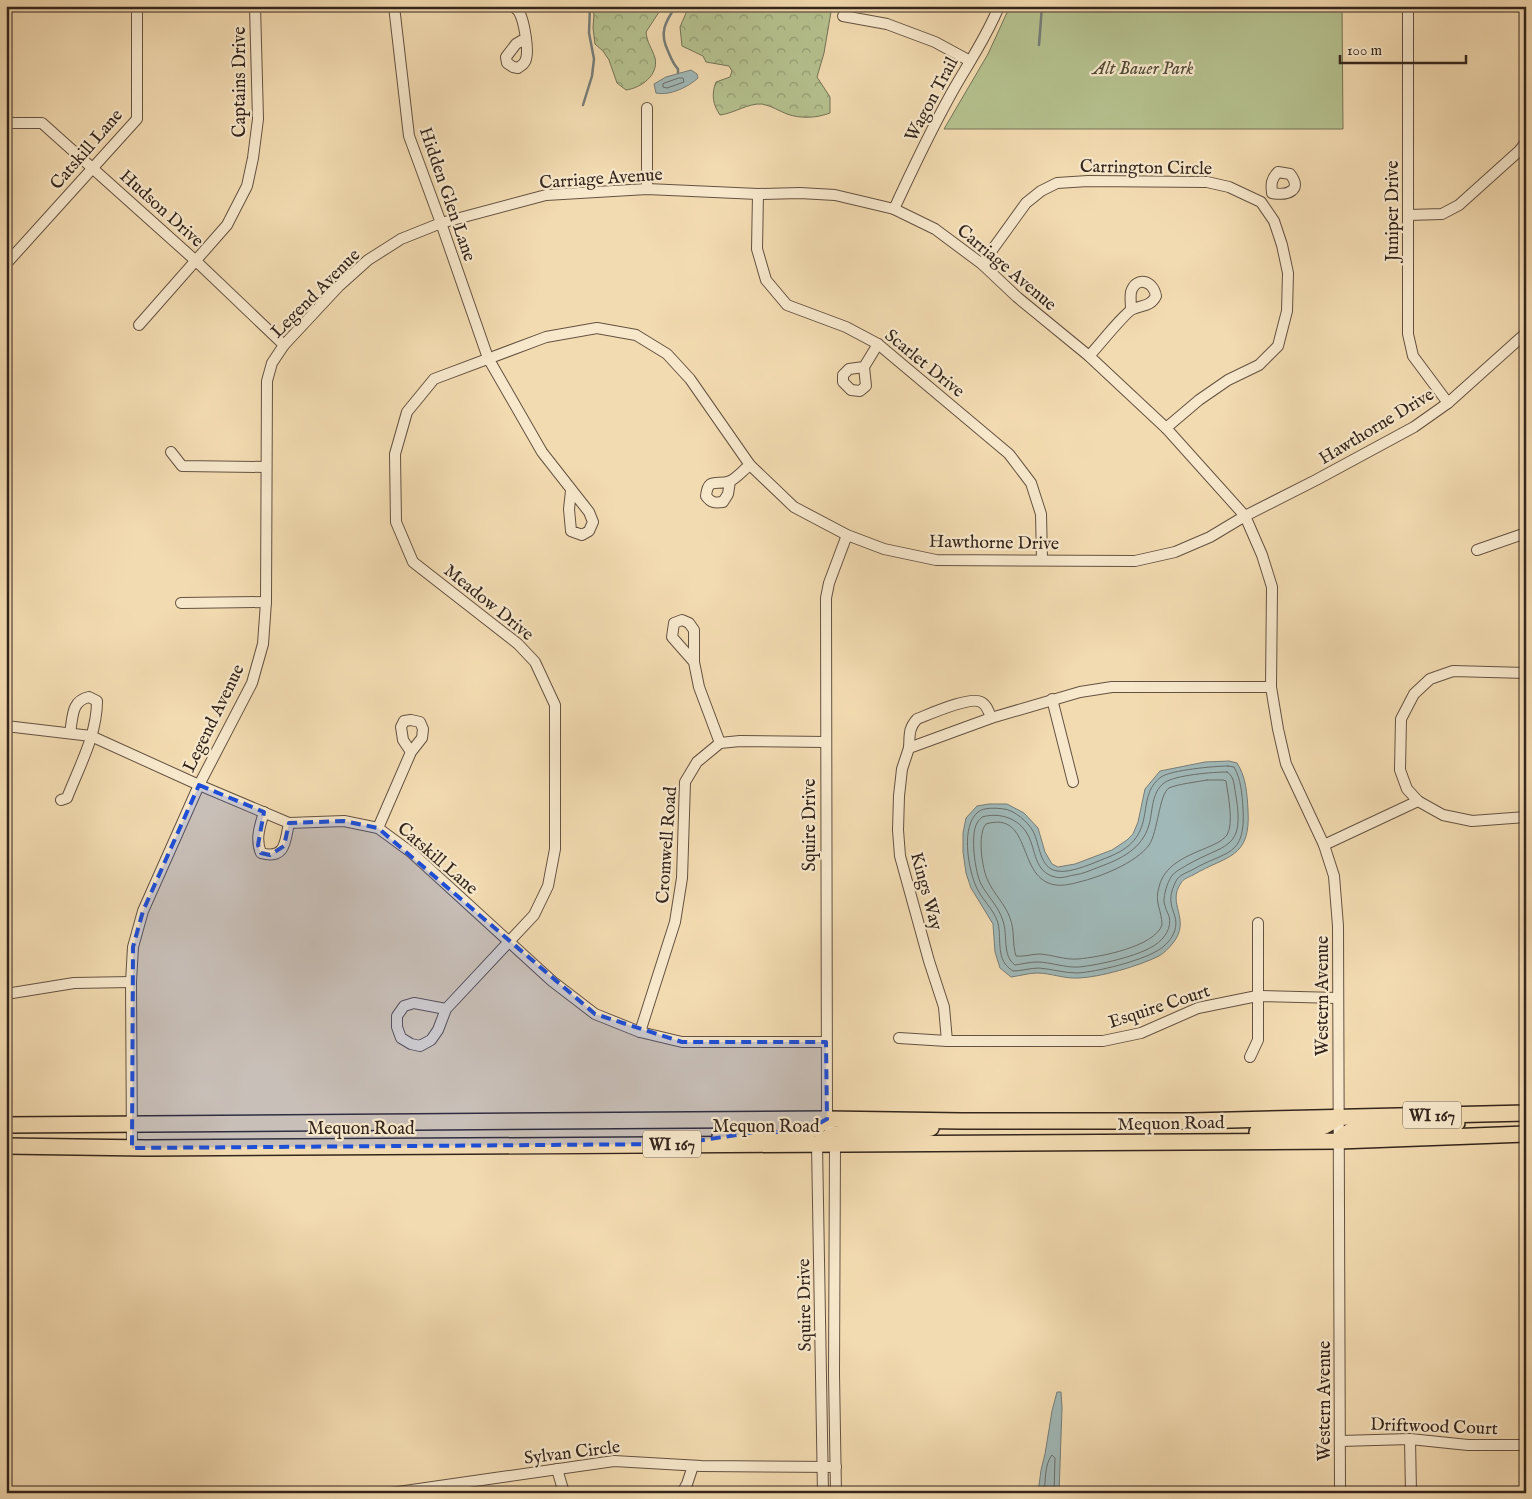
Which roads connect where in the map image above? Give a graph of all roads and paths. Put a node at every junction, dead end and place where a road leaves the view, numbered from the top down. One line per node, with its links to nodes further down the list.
1 (137, 6): 13 (street, Catskill Lane)
2 (255, 6): 21 (street, Captains Drive)
3 (394, 6): 20 (street, Hidden Glen Lane)
4 (513, 6): 8 (street)
5 (999, 6): 9 (street, Wagon Trail)
6 (1408, 6): 19 (street, Juniper Drive)
7 (842, 16): 9 (street)
8 (526, 38)
9 (970, 61): 18 (street, Wagon Trail)
10 (647, 108): 14 (street)
11 (6, 123): 13 (street, Hudson Drive)
12 (1526, 142): 19 (street)
13 (93, 168): 21 (street, Hudson Drive); 22 (street, Catskill Lane)
14 (647, 189): 16 (street, Carriage Avenue); 20 (street, Carriage Avenue)
15 (1272, 193): 17 (street)
16 (758, 194): 18 (street, Carriage Avenue); 27 (street, Scarlet Drive)
17 (1261, 202): 23 (street, Carrington Circle); 33 (street)
18 (894, 209): 23 (street, Carriage Avenue)
19 (1408, 215): 32 (street, Juniper Drive)
20 (441, 223): 28 (street, Legend Avenue); 30 (street, Hidden Glen Lane)
21 (196, 261): 25 (street, Captains Drive); 28 (street, Hudson Drive)
22 (6, 264)
23 (982, 264): 29 (street, Carriage Avenue)
24 (1131, 310): 29 (street)
25 (139, 325)
26 (1526, 333): 32 (street, Hawthorne Drive)
27 (878, 344): 31 (street); 43 (street, Scarlet Drive)
28 (284, 345): 36 (street, Legend Avenue)
29 (1089, 356): 33 (street, Carriage Avenue)
30 (488, 358): 35 (street, Hawthorne Drive); 38 (street, Hidden Glen Lane); 68 (street, Meadow Drive)
31 (864, 367)
32 (1448, 402): 39 (street, Hawthorne Drive)
33 (1166, 428): 39 (street, Carriage Avenue)
34 (171, 452): 36 (street)
35 (750, 465): 37 (street); 41 (street, Hawthorne Drive)
36 (265, 467): 44 (street, Legend Avenue)
37 (730, 481)
38 (571, 490)
39 (1245, 516): 43 (street, Hawthorne Drive); 48 (street, Western Avenue)
40 (1526, 533): 42 (street)
41 (847, 534): 43 (street, Hawthorne Drive); 54 (street, Squire Drive)
42 (1477, 550)
43 (1042, 560)
44 (266, 602): 45 (street); 59 (street, Legend Avenue)
45 (180, 603)
46 (694, 662): 55 (street)
47 (1526, 673): 61 (street)
48 (1271, 688): 49 (street); 66 (street, Western Avenue)
49 (1052, 699): 50 (street); 58 (street)
50 (991, 718): 56 (street); 56 (street, Kings Way)
51 (6, 726): 52 (street, Catskill Lane)
52 (70, 733): 53 (street, Catskill Lane); 53 (street)
53 (91, 736): 59 (street, Catskill Lane); 60 (street)
54 (825, 742): 55 (street); 77 (street, Squire Drive)
55 (720, 743): 74 (street, Cromwell Road)
56 (908, 748): 76 (street, Kings Way)
57 (411, 752): 65 (street)
58 (1073, 782)
59 (199, 785): 62 (street, Catskill Lane); 69 (street, Legend Avenue)
60 (61, 800)
61 (1418, 801): 63 (street); 66 (street)
62 (264, 812): 64 (street, Catskill Lane); 64 (street)
63 (1526, 817)
64 (289, 823): 65 (street, Catskill Lane)
65 (378, 828): 68 (street, Catskill Lane)
66 (1324, 845): 72 (street, Western Avenue)
67 (1258, 923): 71 (street)
68 (509, 941): 73 (street, Meadow Drive); 74 (street, Catskill Lane)
69 (132, 982): 70 (street); 86 (street, Legend Avenue)
70 (6, 994)
71 (1257, 996): 72 (street, Esquire Court); 76 (street, Esquire Court); 78 (street)
72 (1338, 998): 81 (street, Western Avenue)
73 (446, 1009): 73 (street)
74 (640, 1032): 77 (street, Catskill Lane)
75 (899, 1038): 76 (street, Esquire Court)
76 (947, 1041)
77 (826, 1042): 82 (street, Squire Drive)
78 (1250, 1057)
79 (1526, 1113): 80 (main road, Mequon Road / WI 167)
80 (1482, 1114): 81 (main road, Mequon Road / WI 167); 90 (main road)
81 (1338, 1116): 84 (main road, Mequon Road / WI 167); 89 (main road); 90 (street, Western Avenue)
82 (827, 1118): 83 (main road, Mequon Road / WI 167); 86 (main road, Mequon Road / WI 167); 88 (street, Squire Drive); 92 (main road); 93 (street, Squire Drive)
83 (962, 1121): 84 (main road, Mequon Road / WI 167); 88 (main road)
84 (1185, 1121): 91 (main road)
85 (6, 1125): 86 (main road, Mequon Road / WI 167)
86 (132, 1125): 95 (street, Legend Avenue)
87 (1526, 1134): 90 (main road, Mequon Road / WI 167)
88 (833, 1140): 91 (main road, Mequon Road / WI 167); 93 (main road); 101 (street, Squire Drive)
89 (1222, 1141): 90 (main road, Mequon Road / WI 167); 91 (main road, Mequon Road / WI 167)
90 (1339, 1141): 97 (street, Western Avenue)
91 (1185, 1142)
92 (677, 1144): 93 (main road, Mequon Road / WI 167); 95 (main road, Mequon Road / WI 167)
93 (817, 1144): 100 (street, Squire Drive)
94 (6, 1146): 95 (main road, Mequon Road / WI 167)
95 (132, 1148)
96 (1410, 1439): 97 (street, Driftwood Court); 98 (street, Driftwood Court); 109 (street)
97 (1340, 1440): 108 (street, Western Avenue)
98 (1526, 1444)
99 (693, 1466): 100 (street, Sylvan Circle); 102 (street, Sylvan Circle); 105 (street)
100 (822, 1467): 101 (street, Sylvan Circle); 106 (street, Squire Drive)
101 (836, 1467): 107 (street, Squire Drive)
102 (558, 1469): 103 (street, Sylvan Circle); 104 (street)
103 (313, 1493)
104 (564, 1493)
105 (682, 1493)
106 (823, 1493)
107 (836, 1493)
108 (1340, 1493)
109 (1411, 1493)

